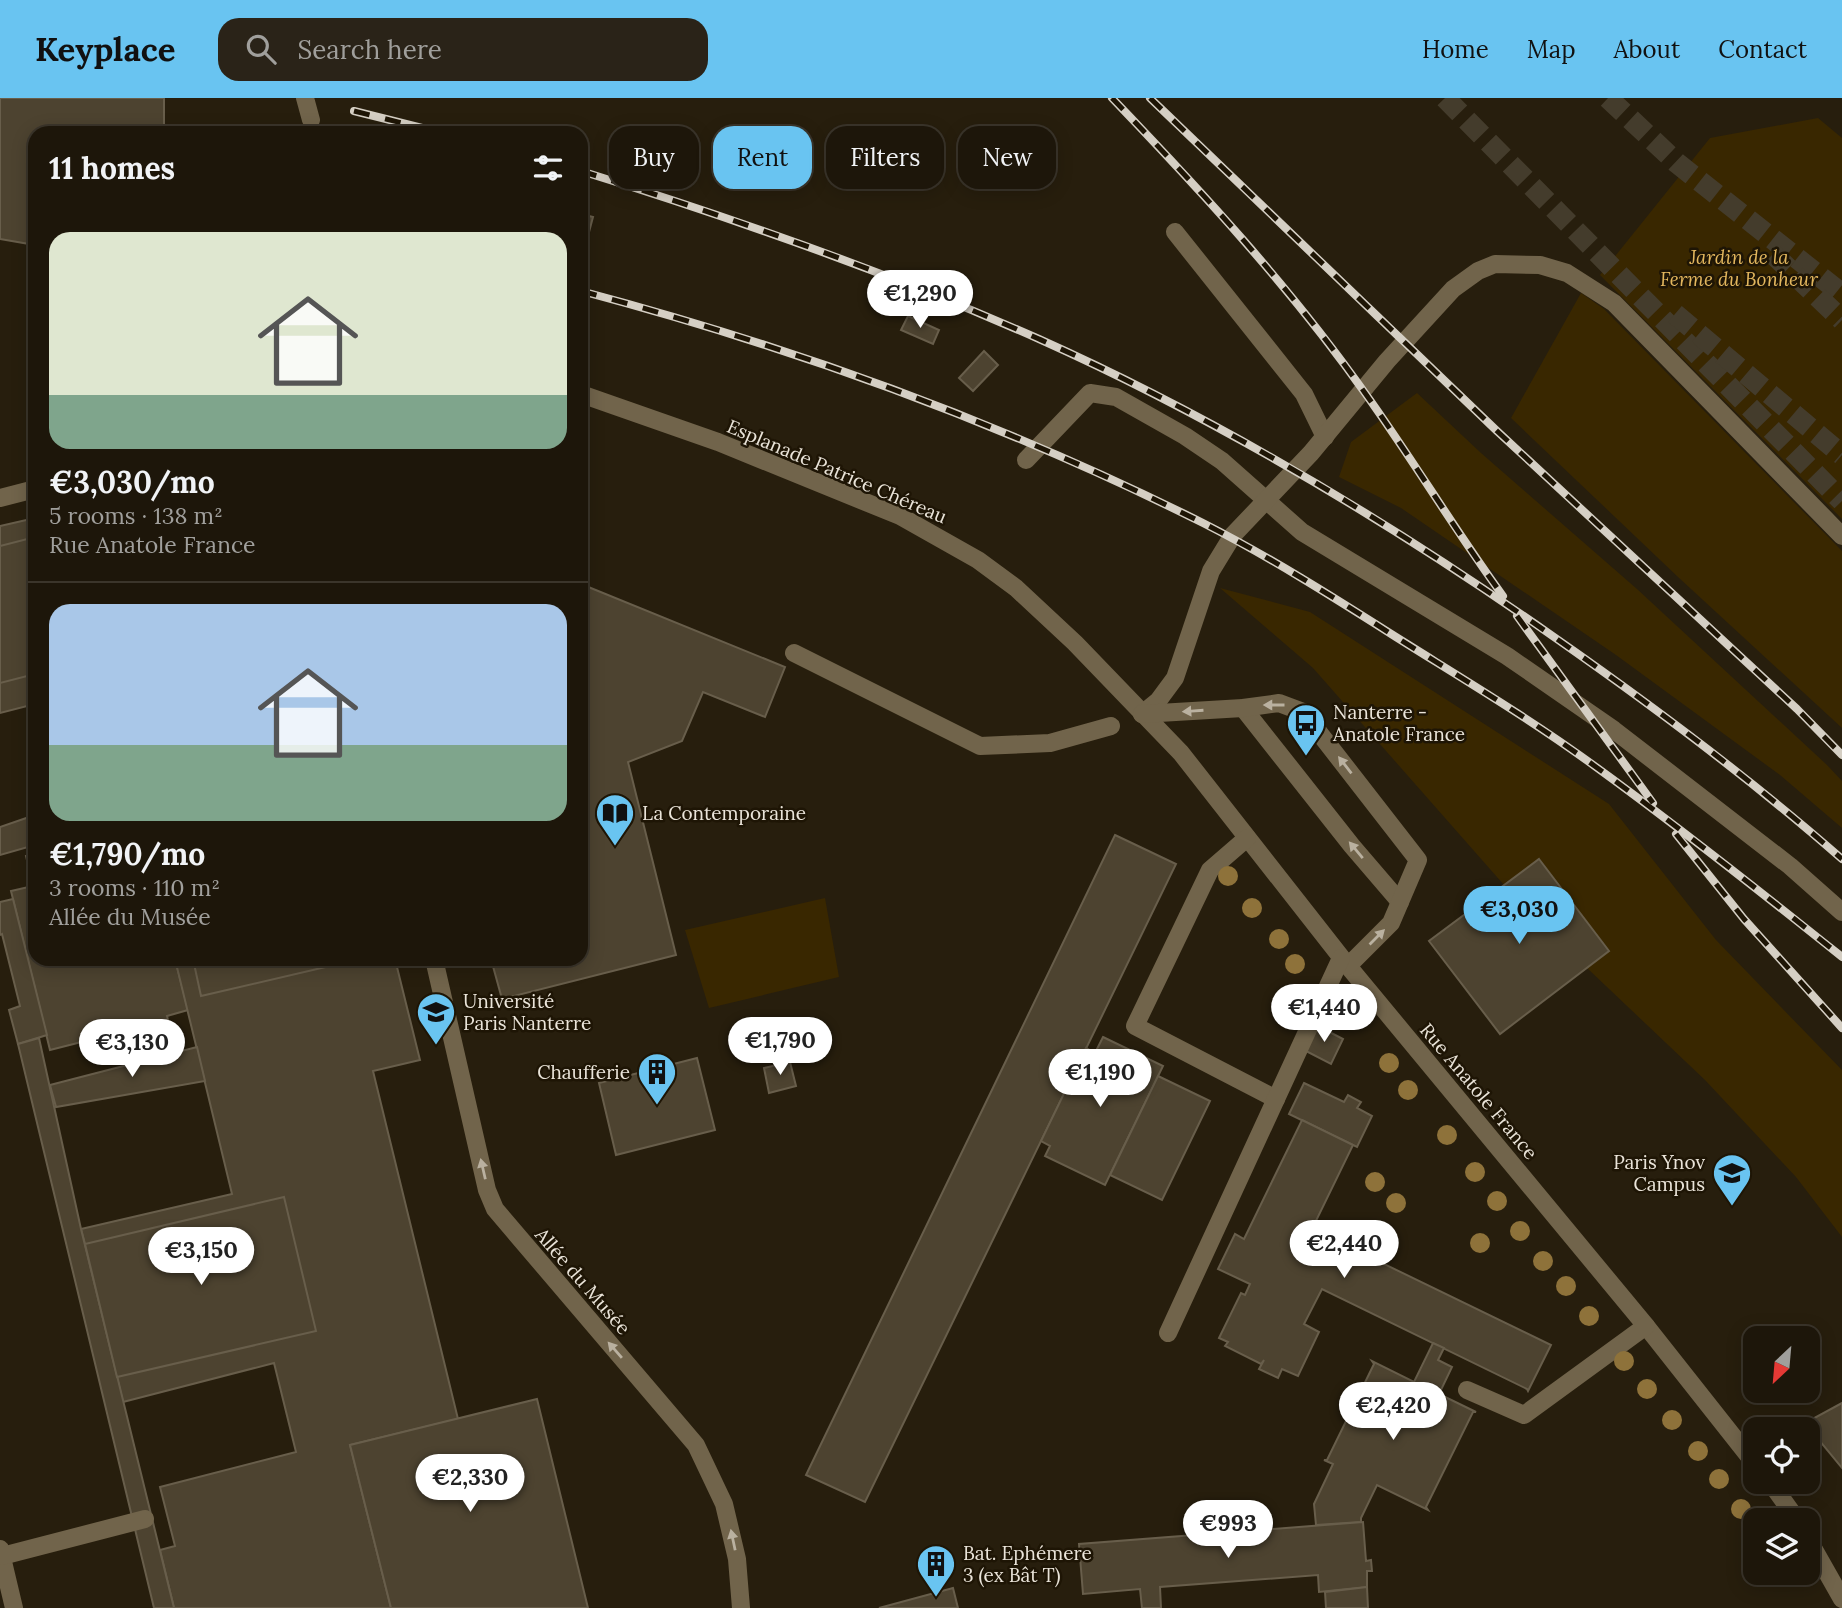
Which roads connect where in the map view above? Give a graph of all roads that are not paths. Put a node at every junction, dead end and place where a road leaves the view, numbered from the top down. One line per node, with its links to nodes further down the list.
1 (305, 98): 2 (street, bridge)
2 (312, 126)
3 (1174, 232): 5 (street)
4 (588, 396): 13 (street, Esplanade Patrice Chéreau)
5 (1325, 437): 9 (street); 10 (street)
6 (1026, 460): 9 (street)
7 (28, 491): 8 (street)
8 (0, 498)
9 (1265, 500): 13 (street); 17 (street)
10 (1842, 536)
11 (794, 653): 14 (street)
12 (1243, 708): 13 (street, one-way to 13); 16 (street, one-way to 12); 16 (street, one-way to 12)
13 (1142, 714): 15 (street, Rue Anatole France)
14 (1111, 726)
15 (1247, 838): 18 (street, Rue Anatole France); 20 (street)
16 (1400, 902): 18 (street, one-way to 16)
17 (1842, 912)
18 (1345, 962): 20 (street); 21 (street, Rue Anatole France)
19 (436, 966): 30 (street, Allée du Musée, one-way to 19)
20 (1276, 1099): 22 (street)
21 (1646, 1325): 23 (street); 24 (street, Rue Anatole France)
22 (1168, 1333)
23 (1467, 1390)
24 (1743, 1449)
25 (145, 1519): 26 (street)
26 (1, 1553): 29 (street)
27 (1820, 1560): 28 (street)
28 (1842, 1599)
29 (14, 1608)
30 (741, 1608)

